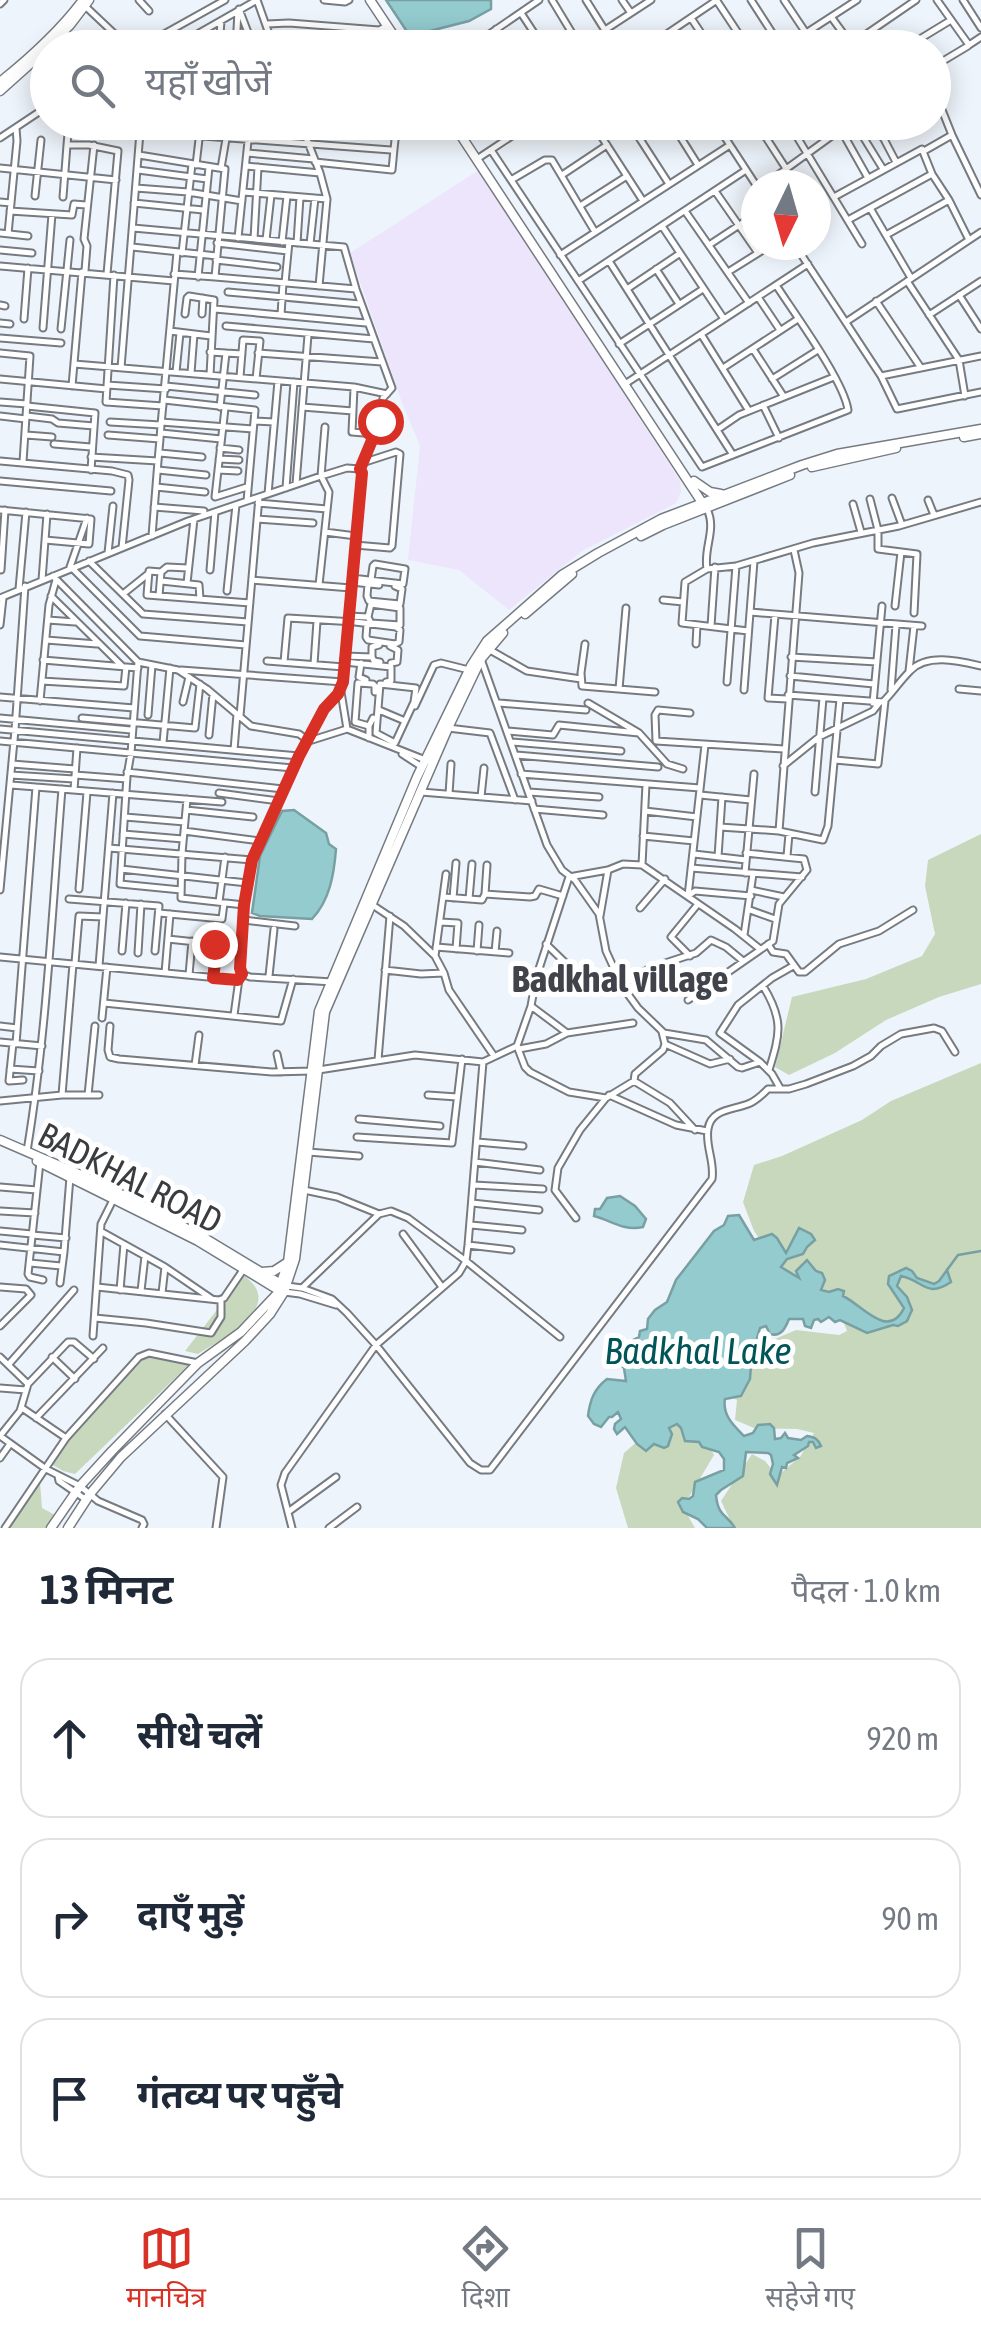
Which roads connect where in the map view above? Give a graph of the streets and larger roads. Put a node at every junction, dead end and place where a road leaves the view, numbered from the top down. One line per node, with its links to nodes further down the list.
1 (138, 0): 20 (street)
2 (224, 0): 34 (street)
3 (324, 0): 4 (street)
4 (349, 0)
5 (373, 0): 28 (street); 41 (street)
6 (540, 0): 21 (street)
7 (552, 0): 43 (street)
8 (586, 0): 44 (street)
9 (622, 0): 22 (street)
10 (651, 0): 22 (street)
11 (717, 0): 23 (street); 47 (street)
12 (751, 0): 48 (street)
13 (784, 0): 49 (street)
14 (857, 0): 24 (street)
15 (916, 0): 52 (street)
16 (937, 0): 25 (street)
17 (963, 0): 29 (street)
18 (85, 2): 31 (street); 32 (street); 33 (street)
19 (239, 10): 26 (street); 27 (street); 37 (street); 38 (street)
20 (149, 11)
21 (521, 12): 30 (street); 42 (street)
22 (631, 13): 44 (street)
23 (691, 18): 45 (street); 46 (street)
24 (832, 18): 50 (street); 51 (street)
25 (951, 20): 53 (street); 55 (street)
26 (220, 21): 35 (street); 36 (street)
27 (266, 24): 28 (street); 39 (street)
28 (387, 26): 40 (street)
29 (981, 28)
30 (496, 29)
31 (58, 30)
32 (62, 30)
33 (111, 30)
34 (169, 30)
35 (205, 30)
36 (220, 30)
37 (237, 30)
38 (247, 30)
39 (268, 30)
40 (389, 30)
41 (390, 30)
42 (532, 30)
43 (570, 30)
44 (605, 30)
45 (672, 30)
46 (699, 30)
47 (736, 30)
48 (769, 30)
49 (803, 30)
50 (812, 30)
51 (839, 30)
52 (872, 30)
53 (935, 30)
54 (981, 37): 55 (street)
55 (969, 45): 56 (street)
56 (951, 56)
57 (30, 57): 59 (street)
58 (30, 64): 60 (street)
59 (0, 82)
60 (0, 91)
61 (30, 119): 62 (street)
62 (16, 128): 64 (street); 109 (street)
63 (952, 134): 134 (street)
64 (0, 138)
65 (41, 140): 114 (street)
66 (67, 140): 87 (street)
67 (140, 140): 98 (street)
68 (198, 140): 102 (street)
69 (226, 140): 108 (street)
70 (248, 140): 88 (street); 96 (street)
71 (307, 140): 88 (street)
72 (343, 140): 92 (street)
73 (395, 140): 93 (street)
74 (467, 140): 99 (street)
75 (504, 140): 94 (street)
76 (604, 140): 89 (street)
77 (641, 140): 127 (street)
78 (682, 140): 103 (street)
79 (727, 140): 90 (street)
80 (768, 140): 113 (street)
81 (800, 140): 97 (street)
82 (828, 140): 97 (street)
83 (843, 140): 123 (street)
84 (864, 140): 110 (street)
85 (884, 140): 101 (street)
86 (942, 140): 95 (street)
87 (67, 145): 91 (street); 117 (street)
88 (309, 145): 92 (street); 100 (street)
89 (607, 145): 119 (street); 122 (street)
90 (730, 145): 103 (street); 112 (street)
91 (94, 146): 120 (street); 125 (street)
92 (342, 146): 93 (street)
93 (394, 148): 100 (street)
94 (492, 150): 99 (street); 126 (street)
95 (924, 151): 101 (street); 118 (street)
96 (247, 153): 100 (street); 104 (street)
97 (810, 154): 113 (street); 140 (street)
98 (139, 155): 102 (street); 111 (street)
99 (479, 158): 286 (street)
100 (315, 161): 115 (street)
101 (896, 162): 110 (street)
102 (194, 164): 105 (street); 121 (street)
103 (698, 165): 127 (street)
104 (246, 166): 106 (street); 131 (street)
105 (209, 167): 108 (street); 124 (street)
106 (258, 167): 115 (street); 132 (street)
107 (0, 168): 109 (street)
108 (221, 168): 143 (street)
109 (14, 169): 114 (street); 151 (street)
110 (883, 169): 123 (street)
111 (138, 170): 121 (street); 128 (street)
112 (746, 170)
113 (787, 170)
114 (38, 172): 117 (street); 135 (street)
115 (320, 173): 142 (street)
116 (741, 173): 129 (street)
117 (64, 174): 120 (street); 137 (street)
118 (932, 174): 144 (street); 153 (street)
119 (562, 175): 126 (street); 150 (street)
120 (91, 176): 125 (street); 149 (street)
121 (190, 176): 124 (street); 130 (street)
122 (627, 176): 146 (street); 150 (street)
123 (868, 178): 140 (street)
124 (207, 179): 138 (street)
125 (116, 180): 202 (street)
126 (512, 180): 188 (street)
127 (669, 184): 146 (street)
128 (136, 188): 130 (street); 148 (street)
129 (715, 191): 155 (street); 159 (street)
130 (188, 192): 138 (street); 152 (street)
131 (243, 192): 132 (street); 145 (street)
132 (256, 194): 133 (street); 171 (street)
133 (271, 194): 136 (street); 174 (street)
134 (981, 195)
135 (35, 196)
136 (287, 196): 139 (street); 176 (street)
137 (63, 197)
138 (205, 197): 143 (street); 154 (street)
139 (300, 197): 141 (street); 176 (street)
140 (834, 197): 157 (street)
141 (315, 198): 142 (street); 177 (street)
142 (327, 199): 180 (street)
143 (223, 200): 145 (street); 173 (street)
144 (949, 200): 168 (street); 175 (street)
145 (242, 201): 170 (street)
146 (644, 201): 163 (street)
147 (0, 202): 151 (street)
148 (134, 204): 152 (street); 160 (street)
149 (86, 205): 156 (street); 200 (street)
150 (580, 206): 163 (street)
151 (11, 207): 156 (street); 166 (street)
152 (186, 208): 154 (street); 162 (street)
153 (870, 208): 157 (street); 168 (street)
154 (203, 210): 167 (street)
155 (685, 211): 158 (street); 179 (street)
156 (52, 214): 198 (street)
157 (848, 220): 178 (street)
158 (662, 226): 186 (street); 190 (street)
159 (739, 226): 161 (street); 179 (street)
160 (133, 228): 162 (street); 181 (street)
161 (741, 229)
162 (184, 232): 167 (street); 185 (street)
163 (596, 232): 188 (street)
164 (981, 232): 175 (street)
165 (0, 233): 166 (street)
166 (8, 234): 169 (street)
167 (201, 234): 173 (street); 187 (street)
168 (886, 235): 207 (street)
169 (28, 236)
170 (238, 238): 171 (street); 173 (street)
171 (254, 239): 174 (street)
172 (70, 240): 199 (street)
173 (218, 240): 183 (street); 189 (street)
174 (266, 240): 176 (street)
175 (969, 240): 207 (street)
176 (289, 242): 177 (street); 183 (street)
177 (310, 244): 180 (street)
178 (862, 244)
179 (709, 245): 201 (street)
180 (324, 246): 212 (street); 215 (street)
181 (132, 248): 185 (street); 204 (street)
182 (0, 250): 184 (street)
183 (288, 251): 210 (street)
184 (32, 253)
185 (180, 253): 187 (street); 206 (street)
186 (680, 253): 197 (street); 214 (street)
187 (199, 254): 189 (street); 205 (street)
188 (560, 254): 209 (street)
189 (217, 258): 195 (street); 203 (street)
190 (610, 260): 209 (street); 213 (street)
191 (747, 260): 201 (street)
192 (805, 260): 193 (street)
193 (808, 264): 211 (street); 233 (street)
194 (0, 266): 196 (street)
195 (277, 267)
196 (28, 268): 198 (street); 230 (street)
197 (656, 269): 213 (street); 224 (street)
198 (48, 270): 199 (street); 239 (street)
199 (67, 271): 200 (street); 240 (street)
200 (83, 272): 202 (street); 265 (street)
201 (728, 272): 222 (street)
202 (110, 275): 204 (street); 266 (street)
203 (215, 276): 205 (street); 210 (street)
204 (127, 277): 206 (street); 267 (street)
205 (198, 277): 206 (street)
206 (174, 278): 243 (street)
207 (909, 280): 221 (street); 229 (street)
208 (981, 280): 217 (street)
209 (578, 281): 252 (street)
210 (284, 283): 212 (street); 218 (street)
211 (776, 285): 219 (street); 232 (street)
212 (319, 286): 215 (street)
213 (627, 289): 237 (street)
214 (704, 289): 224 (street); 231 (street)
215 (356, 290): 223 (street)
216 (228, 292): 218 (street)
217 (959, 295): 229 (street); 241 (street)
218 (282, 297): 223 (street); 228 (street)
219 (758, 297): 222 (street); 242 (street)
220 (204, 298): 225 (street); 226 (street); 227 (street)
221 (876, 302): 233 (street); 269 (street)
222 (749, 303): 231 (street)
223 (361, 304): 235 (street)
224 (679, 304): 237 (street)
225 (215, 309): 228 (street); 248 (street)
226 (185, 314)
227 (202, 314)
228 (280, 315): 235 (street)
229 (929, 315): 263 (street)
230 (24, 319)
231 (724, 319): 247 (street)
232 (798, 319): 242 (street); 254 (street)
233 (846, 322): 276 (street)
234 (0, 323): 236 (street)
235 (368, 323): 250 (street)
236 (10, 324)
237 (649, 324): 252 (street); 260 (street)
238 (226, 326): 246 (street)
239 (43, 328)
240 (61, 329)
241 (981, 329)
242 (780, 330): 253 (street)
243 (169, 331): 244 (street); 270 (street)
244 (180, 333): 245 (street); 271 (street)
245 (194, 334): 248 (street); 272 (street)
246 (308, 334): 250 (street); 261 (street)
247 (701, 334): 260 (street); 268 (street)
248 (211, 336): 255 (street)
249 (0, 338): 251 (street)
250 (374, 339): 264 (street)
251 (61, 343)
252 (619, 344): 273 (street)
253 (753, 348): 268 (street); 281 (street)
254 (818, 350): 278 (street); 281 (street)
255 (210, 352): 256 (street); 274 (street)
256 (226, 352): 259 (street); 275 (street)
257 (0, 353): 283 (street)
258 (258, 353): 259 (street); 261 (street); 280 (street)
259 (242, 354): 277 (street)
260 (669, 355): 273 (street); 315 (street)
261 (306, 356): 264 (street); 285 (street)
262 (981, 356): 263 (street)
263 (959, 360): 269 (street); 295 (street)
264 (382, 362): 293 (street)
265 (74, 364): 266 (street); 287 (street)
266 (108, 366): 267 (street); 288 (street)
267 (121, 368): 270 (street)
268 (722, 368): 304 (street)
269 (920, 368): 276 (street)
270 (165, 371): 271 (street); 289 (street)
271 (176, 372): 272 (street)
272 (191, 373): 274 (street)
273 (639, 374): 286 (street); 326 (street)
274 (210, 375): 275 (street)
275 (224, 376): 277 (street); 291 (street)
276 (881, 376): 295 (street)
277 (240, 378): 280 (street)
278 (834, 378): 296 (street); 321 (street)
279 (0, 379): 283 (street)
280 (256, 379): 282 (street)
281 (772, 379): 296 (street)
282 (278, 381): 284 (street); 309 (street)
283 (29, 382): 287 (street); 299 (street)
284 (294, 382): 285 (street); 346 (street)
285 (303, 383): 290 (street); 302 (street)
286 (626, 383): 343 (street)
287 (72, 386): 288 (street)
288 (107, 387): 289 (street); 298 (street)
289 (166, 387): 291 (street); 298 (street)
290 (354, 387): 293 (street); 303 (street)
291 (221, 392): 294 (street); 301 (street)
292 (981, 392): 295 (street)
293 (386, 394): 317 (street)
294 (256, 395)
295 (965, 396)
296 (784, 397): 300 (street)
297 (0, 402): 299 (street)
298 (163, 403): 301 (street); 313 (street)
299 (27, 405): 306 (street); 310 (street)
300 (763, 405): 304 (street); 321 (street)
301 (223, 407): 307 (street); 311 (street)
302 (302, 407): 303 (street); 342 (street)
303 (353, 411): 317 (street)
304 (749, 411): 315 (street)
305 (0, 416): 306 (street)
306 (27, 417): 310 (street); 318 (street)
307 (254, 421): 309 (street); 314 (street)
308 (110, 422): 313 (street)
309 (274, 422): 349 (street)
310 (94, 426): 322 (street)
311 (223, 427): 313 (street); 314 (street); 320 (street)
312 (325, 427): 340 (street)
313 (161, 430): 319 (street); 320 (street); 325 (street)
314 (254, 430): 345 (street)
315 (717, 430): 326 (street)
316 (981, 432): 350 (street); 357 (street)
317 (374, 434): 334 (street)
318 (26, 435): 322 (street); 333 (street)
319 (108, 435)
320 (221, 438): 323 (street)
321 (779, 438): 326 (street)
322 (92, 447): 327 (street)
323 (220, 448): 324 (street); 329 (street)
324 (239, 450)
325 (160, 453): 328 (street); 332 (street)
326 (733, 455)
327 (91, 457): 332 (street); 335 (street)
328 (202, 457)
329 (219, 459): 330 (street); 337 (street)
330 (239, 460)
331 (0, 461): 333 (street)
332 (158, 462): 336 (street)
333 (23, 463): 335 (street)
334 (361, 466): 340 (street); 378 (street); 381 (street)
335 (90, 470): 382 (street)
336 (158, 470): 339 (street); 344 (street)
337 (218, 470): 338 (street); 345 (street)
338 (238, 471)
339 (206, 474)
340 (321, 476): 342 (street); 362 (street)
341 (0, 481): 347 (street)
342 (296, 484): 346 (street)
343 (692, 484): 350 (street); 357 (street); 364 (street)
344 (156, 487): 348 (street); 361 (street)
345 (247, 487): 355 (street)
346 (286, 488): 349 (street)
347 (112, 491)
348 (204, 492)
349 (268, 494): 352 (street)
350 (722, 494): 357 (street)
351 (892, 498): 373 (street)
352 (258, 500): 355 (street); 362 (street); 371 (street)
353 (870, 500): 374 (street)
354 (928, 500): 368 (street)
355 (246, 502): 359 (street)
356 (981, 502): 368 (street)
357 (706, 504): 364 (street); 391 (street); 439 (street)
358 (853, 504): 376 (street)
359 (236, 505): 366 (street); 405 (street)
360 (112, 506): 385 (street)
361 (154, 507): 369 (street); 377 (street)
362 (327, 509): 375 (street)
363 (2, 510): 365 (street); 392 (street)
364 (682, 510): 439 (street)
365 (26, 512): 367 (street); 404 (street)
366 (215, 512): 369 (street); 393 (street)
367 (47, 514): 379 (street); 380 (street)
368 (934, 515): 373 (street)
369 (203, 516): 370 (street)
370 (194, 519): 377 (street); 390 (street)
371 (257, 519): 372 (street); 398 (street)
372 (314, 524)
373 (902, 525): 374 (street)
374 (878, 530): 376 (street); 384 (street)
375 (325, 532): 378 (street); 403 (street)
376 (861, 532): 383 (street)
377 (152, 536): 382 (street)
378 (356, 536): 381 (street)
379 (45, 540): 380 (street); 397 (street)
380 (78, 543): 389 (street)
381 (355, 545): 400 (street)
382 (122, 548): 385 (street)
383 (794, 550): 387 (street); 420 (street)
384 (901, 552): 415 (street); 418 (street)
385 (108, 553): 386 (street)
386 (89, 561): 389 (street); 406 (street)
387 (754, 561): 388 (street); 417 (street)
388 (736, 566): 391 (street); 432 (street)
389 (71, 568): 396 (street); 438 (street)
390 (188, 568): 394 (street); 402 (street)
391 (711, 568): 412 (street); 431 (street)
392 (0, 570)
393 (210, 570)
394 (161, 572): 395 (street); 399 (street)
395 (149, 574): 406 (street); 408 (street)
396 (54, 578): 397 (street); 407 (street); 450 (street)
397 (42, 580): 404 (street)
398 (252, 580): 403 (street); 413 (street)
399 (160, 581): 402 (street); 408 (street)
400 (352, 582): 401 (street); 403 (street); 421 (street)
401 (370, 582): 401 (street); 401 (street)
402 (187, 583): 410 (street)
403 (319, 585)
404 (22, 588): 409 (street); 476 (street)
405 (227, 591)
406 (123, 594): 426 (street)
407 (51, 596): 422 (street); 425 (street)
408 (159, 596): 410 (street)
409 (1, 597): 428 (street)
410 (200, 600): 413 (street)
411 (663, 600): 412 (street)
412 (683, 602): 429 (street)
413 (250, 603): 426 (street)
414 (882, 606): 427 (street)
415 (896, 606)
416 (626, 608): 466 (street)
417 (750, 612): 419 (street); 433 (street)
418 (914, 614)
419 (775, 615): 420 (street); 474 (street)
420 (795, 617): 427 (street); 441 (street)
421 (348, 619): 423 (street); 424 (street); 445 (street)
422 (48, 620): 425 (street); 434 (street)
423 (317, 620): 446 (street); 448 (street)
424 (368, 620): 424 (street); 424 (street)
425 (78, 622): 435 (street)
426 (248, 622): 438 (street)
427 (880, 624): 430 (street); 447 (street)
428 (0, 625)
429 (697, 625): 431 (street); 437 (street)
430 (896, 625): 456 (street); 472 (street)
431 (711, 626): 432 (street)
432 (731, 629): 433 (street); 462 (street)
433 (748, 631): 468 (street)
434 (46, 640): 435 (street); 443 (street)
435 (100, 644): 453 (street)
436 (585, 644): 460 (street)
437 (696, 644)
438 (246, 645): 457 (street)
439 (487, 647): 442 (street); 455 (street); 460 (street)
440 (372, 657): 440 (street); 445 (street)
441 (792, 658): 447 (street); 458 (street)
442 (482, 659): 481 (street); 494 (street)
443 (44, 660): 453 (street); 461 (street)
444 (267, 661): 446 (street)
445 (345, 661): 448 (street); 449 (street); 465 (street)
446 (284, 662): 448 (street)
447 (877, 662): 464 (street)
448 (314, 664)
449 (360, 664): 449 (street)
450 (138, 665): 451 (street); 453 (street); 482 (street)
451 (152, 665): 454 (street); 485 (street)
452 (981, 666): 456 (street)
453 (124, 667): 461 (street)
454 (175, 669): 457 (street); 459 (street); 492 (street)
455 (469, 670): 490 (street); 523 (street)
456 (910, 671): 472 (street)
457 (244, 674): 465 (street); 486 (street)
458 (790, 676): 464 (street); 474 (street)
459 (188, 677): 463 (street); 479 (street)
460 (581, 679): 466 (street)
461 (42, 680): 478 (street)
462 (727, 682)
463 (200, 684): 471 (street); 492 (street)
464 (874, 684): 480 (street)
465 (342, 686): 497 (street); 506 (street)
466 (620, 689): 470 (street)
467 (959, 689): 469 (street)
468 (744, 690)
469 (981, 691)
470 (655, 692)
471 (213, 694): 486 (street); 501 (street)
472 (891, 694): 480 (street)
473 (0, 697): 476 (street)
474 (788, 697): 475 (street); 512 (street)
475 (823, 698): 477 (street); 502 (street)
476 (16, 699): 478 (street); 489 (street)
477 (840, 699): 480 (street); 495 (street)
478 (40, 701): 482 (street)
479 (184, 702)
480 (879, 702): 495 (street); 519 (street)
481 (499, 703): 499 (street); 500 (street)
482 (134, 708): 491 (street)
483 (377, 709): 490 (street); 490 (street); 490 (street)
484 (690, 713): 510 (street)
485 (148, 715)
486 (238, 715): 506 (street); 513 (street)
487 (0, 718): 489 (street)
488 (82, 718): 491 (street)
489 (16, 720): 491 (street); 498 (street)
490 (406, 722): 514 (street)
491 (132, 726): 492 (street); 504 (street)
492 (165, 726): 509 (street)
493 (370, 726): 493 (street); 503 (street)
494 (448, 728): 523 (street); 555 (street)
495 (837, 728): 502 (street); 519 (street)
496 (0, 729): 498 (street)
497 (347, 729): 503 (street); 506 (street)
498 (15, 730): 504 (street); 508 (street)
499 (508, 732): 500 (street); 507 (street)
500 (639, 733): 528 (street)
501 (209, 735)
502 (819, 737): 524 (street); 545 (street)
503 (369, 738): 514 (street)
504 (132, 740): 509 (street); 516 (street)
505 (0, 741): 508 (street)
506 (309, 741): 518 (street)
507 (512, 742): 515 (street); 517 (street)
508 (14, 743): 511 (street); 521 (street)
509 (163, 743): 513 (street)
510 (706, 745): 512 (street); 544 (street)
511 (77, 748): 516 (street); 529 (street)
512 (784, 749): 524 (street)
513 (234, 750): 518 (street)
514 (397, 750): 523 (street)
515 (621, 751)
516 (131, 753): 526 (street); 533 (street)
517 (516, 755): 525 (street); 530 (street)
518 (299, 756): 526 (street)
519 (834, 760): 574 (street)
520 (0, 761): 521 (street)
521 (12, 763): 529 (street); 532 (street)
522 (451, 764): 549 (street)
523 (427, 765): 542 (street); 672 (street)
524 (783, 766): 572 (street)
525 (658, 767)
526 (293, 768): 540 (street)
527 (484, 768): 550 (street)
528 (683, 768)
529 (75, 774): 532 (street); 533 (street); 539 (street)
530 (521, 774): 536 (street); 543 (street)
531 (754, 774): 556 (street)
532 (11, 775): 535 (street)
533 (127, 775): 540 (street); 548 (street)
534 (0, 782): 535 (street)
535 (10, 784): 537 (street); 558 (street)
536 (646, 784): 544 (street); 561 (street)
537 (36, 787): 538 (street); 657 (street)
538 (62, 789): 539 (street); 659 (street)
539 (74, 790): 541 (street)
540 (285, 790): 554 (street)
541 (87, 791): 546 (street); 606 (street)
542 (420, 792): 549 (street); 622 (street)
543 (529, 792): 551 (street); 559 (street)
544 (700, 792): 553 (street); 565 (street)
545 (814, 792)
546 (114, 793): 548 (street); 569 (street)
547 (219, 793): 554 (street)
548 (126, 794): 552 (street); 563 (street)
549 (448, 794): 550 (street)
550 (482, 797): 555 (street)
551 (599, 797)
552 (187, 798): 557 (street); 560 (street)
553 (722, 798): 556 (street); 568 (street)
554 (280, 800): 577 (street)
555 (515, 800): 559 (street)
556 (751, 800): 570 (street)
557 (222, 802)
558 (4, 803): 567 (street)
559 (533, 805): 562 (street); 601 (street)
560 (186, 810): 564 (street); 566 (street)
561 (644, 811): 565 (street); 575 (street)
562 (603, 815)
563 (124, 817): 566 (street); 573 (street)
564 (253, 817)
565 (697, 817): 578 (street)
566 (184, 822): 571 (street)
567 (3, 824): 579 (street)
568 (720, 826): 570 (street); 586 (street)
569 (110, 828): 573 (street); 580 (street)
570 (748, 829): 572 (street); 584 (street)
571 (184, 831): 576 (street); 577 (street)
572 (779, 831): 574 (street)
573 (123, 832): 576 (street); 581 (street)
574 (789, 834): 585 (street)
575 (642, 836): 578 (street); 592 (street)
576 (183, 839): 582 (street)
577 (260, 841): 589 (street)
578 (694, 842): 583 (street)
579 (2, 845): 588 (street)
580 (109, 848): 581 (street); 618 (street)
581 (122, 849): 582 (street); 595 (street)
582 (182, 853): 587 (street); 600 (street)
583 (693, 854): 586 (street); 594 (street)
584 (746, 856): 585 (street); 586 (street); 597 (street)
585 (787, 856): 602 (street)
586 (718, 857)
587 (224, 858): 589 (street); 603 (street)
588 (1, 860): 598 (street)
589 (252, 860): 605 (street)
590 (456, 863): 615 (street)
591 (472, 864): 617 (street)
592 (642, 864): 596 (street); 604 (street)
593 (487, 865): 610 (street)
594 (691, 868): 597 (street); 612 (street)
595 (122, 869): 600 (street); 608 (street)
596 (608, 870): 601 (street); 631 (street)
597 (749, 873): 602 (street); 609 (street)
598 (0, 874): 607 (street)
599 (446, 874): 613 (street)
600 (182, 876): 603 (street); 608 (street)
601 (568, 877): 611 (street); 631 (street)
602 (802, 877): 614 (street)
603 (222, 878): 605 (street); 620 (street)
604 (665, 879): 612 (street); 625 (street)
605 (247, 883): 624 (street)
606 (80, 889)
607 (0, 890)
608 (181, 890): 620 (street)
609 (751, 893): 612 (street); 614 (street); 626 (street)
610 (485, 894): 611 (street); 617 (street)
611 (563, 896): 643 (street)
612 (688, 896): 623 (street)
613 (444, 897): 615 (street); 635 (street)
614 (784, 897): 633 (street)
615 (453, 898): 617 (street)
616 (69, 899): 618 (street)
617 (469, 900)
618 (104, 902): 619 (street); 632 (street)
619 (126, 903): 621 (street); 649 (street)
620 (222, 903): 624 (street); 629 (street)
621 (141, 904): 628 (street); 652 (street)
622 (371, 904): 630 (street); 672 (street)
623 (698, 904): 640 (street); 655 (street)
624 (244, 905): 634 (street)
625 (640, 908)
626 (749, 910): 633 (street); 640 (street)
627 (913, 910): 662 (street)
628 (159, 913): 629 (street); 650 (street)
629 (170, 914): 641 (street)
630 (390, 916): 654 (street); 663 (street)
631 (600, 916): 673 (street)
632 (103, 917): 660 (street); 661 (street)
633 (775, 919): 644 (street)
634 (243, 920): 637 (street); 668 (street)
635 (440, 922): 645 (street); 646 (street)
636 (479, 925): 648 (street)
637 (295, 926)
638 (274, 929): 669 (street)
639 (497, 931): 651 (street)
640 (744, 935): 647 (street)
641 (168, 939): 642 (street); 665 (street)
642 (192, 942): 667 (street); 670 (street)
643 (546, 944): 664 (street); 677 (street)
644 (768, 944): 647 (street); 662 (street)
645 (436, 947): 646 (street); 654 (street)
646 (456, 949): 648 (street)
647 (760, 949): 658 (street)
648 (476, 950): 651 (street)
649 (122, 951)
650 (155, 951)
651 (495, 952): 653 (street)
652 (138, 953)
653 (508, 953)
654 (435, 956): 666 (street)
655 (690, 956): 658 (street); 673 (street)
656 (0, 958): 657 (street)
657 (22, 959): 659 (street); 684 (street)
658 (742, 961): 675 (street)
659 (50, 962): 660 (street); 691 (street)
660 (74, 964): 661 (street); 710 (street)
661 (103, 966): 665 (street); 676 (street)
662 (794, 966): 674 (street)
663 (386, 970): 666 (street); 697 (street)
664 (576, 972)
665 (165, 973): 667 (street)
666 (444, 973): 695 (street)
667 (189, 975): 670 (street)
668 (240, 977): 669 (street); 670 (street); 678 (street)
669 (269, 977): 671 (street)
670 (213, 978)
671 (294, 979): 672 (street); 678 (street)
672 (333, 982): 704 (street)
673 (622, 986): 685 (street)
674 (764, 986): 700 (street); 703 (street)
675 (688, 1000)
676 (104, 1003): 678 (street); 679 (street)
677 (531, 1006): 686 (street); 692 (street)
678 (234, 1016)
679 (102, 1018)
680 (633, 1023): 686 (street)
681 (0, 1026): 684 (street)
682 (94, 1026): 711 (street)
683 (110, 1026): 701 (street)
684 (17, 1028): 689 (street)
685 (662, 1032): 690 (street); 696 (street)
686 (567, 1033): 692 (street)
687 (199, 1035): 701 (street)
688 (0, 1042): 689 (street)
689 (14, 1044): 691 (street); 702 (street)
690 (666, 1044): 696 (street); 708 (street)
691 (42, 1046): 705 (street)
692 (518, 1047): 695 (street); 714 (street)
693 (955, 1052): 709 (street)
694 (277, 1054): 706 (street)
695 (494, 1056): 699 (street)
696 (730, 1059): 700 (street)
697 (378, 1060): 698 (street); 704 (street)
698 (462, 1060): 699 (street); 715 (street)
699 (483, 1062): 724 (street)
700 (760, 1062): 703 (street)
701 (196, 1065): 706 (street)
702 (10, 1069): 705 (street); 707 (street)
703 (769, 1070): 709 (street)
704 (314, 1071): 706 (street); 727 (street); 740 (street)
705 (39, 1072): 716 (street)
706 (281, 1072)
707 (23, 1080)
708 (634, 1081): 714 (street); 720 (street)
709 (780, 1088): 721 (street)
710 (62, 1095): 711 (street); 716 (street)
711 (88, 1095): 712 (street)
712 (99, 1095)
713 (428, 1095): 715 (street)
714 (608, 1096): 720 (street); 745 (street)
715 (457, 1097): 722 (street)
716 (36, 1099): 717 (street); 726 (street)
717 (0, 1101)
718 (359, 1119): 719 (street)
719 (440, 1126)
720 (695, 1130): 721 (street)
721 (707, 1131): 785 (street)
722 (357, 1137)
723 (0, 1142): 726 (street, BADKHAL ROAD); 729 (street, BADKHAL ROAD)
724 (477, 1142): 725 (street); 730 (street)
725 (524, 1146)
726 (27, 1151): 764 (street, BADKHAL ROAD)
727 (308, 1152): 728 (street); 737 (street)
728 (358, 1156)
729 (40, 1162): 732 (street, BADKHAL ROAD); 736 (street)
730 (475, 1162): 731 (street); 733 (street)
731 (540, 1170)
732 (70, 1177): 738 (street, BADKHAL ROAD); 752 (street)
733 (474, 1185): 735 (street); 739 (street)
734 (0, 1187): 736 (street)
735 (544, 1189)
736 (38, 1190): 743 (street)
737 (304, 1190): 740 (street); 744 (street)
738 (115, 1198): 749 (street); 764 (street, BADKHAL ROAD)
739 (472, 1204): 741 (street); 746 (street)
740 (298, 1207): 761 (street); 773 (street)
741 (538, 1210)
742 (0, 1211): 743 (street)
743 (35, 1213): 750 (street)
744 (380, 1214): 760 (street); 772 (street)
745 (576, 1218)
746 (471, 1226): 747 (street); 755 (street)
747 (522, 1230)
748 (0, 1231): 750 (street)
749 (100, 1231): 753 (street); 770 (street)
750 (32, 1234): 752 (street); 756 (street)
751 (403, 1234): 771 (street)
752 (66, 1238): 758 (street)
753 (124, 1244): 759 (street); 775 (street)
754 (0, 1245): 756 (street)
755 (468, 1245): 757 (street); 760 (street)
756 (31, 1248): 758 (street); 762 (street)
757 (510, 1250)
758 (64, 1252): 763 (street)
759 (145, 1256): 765 (street); 776 (street)
760 (466, 1261): 771 (street); 784 (street)
761 (288, 1262): 766 (street); 773 (street)
762 (30, 1263): 763 (street); 767 (street)
763 (61, 1266): 768 (street)
764 (246, 1266): 766 (street); 778 (street)
765 (165, 1267): 777 (street); 778 (street)
766 (259, 1275): 773 (street); 780 (street)
767 (43, 1280)
768 (60, 1283)
769 (0, 1287): 782 (street)
770 (97, 1287): 775 (street); 781 (street)
771 (442, 1287): 785 (street)
772 (302, 1288): 773 (street); 779 (street)
773 (282, 1289): 779 (street); 780 (street); 796 (street)
774 (74, 1290): 791 (street)
775 (120, 1290): 776 (street)
776 (142, 1292): 777 (street)
777 (162, 1294): 778 (street)
778 (218, 1300): 781 (street)
779 (336, 1305): 785 (street)
780 (262, 1310): 790 (street)
781 (94, 1318): 783 (street)
782 (0, 1326)
783 (93, 1336)
784 (560, 1336)
785 (376, 1345): 810 (street)
786 (103, 1348): 789 (street)
787 (0, 1357): 791 (street)
788 (52, 1358): 789 (street); 792 (street); 793 (street)
789 (94, 1359): 792 (street)
790 (198, 1362): 799 (street); 803 (street)
791 (8, 1364): 793 (street)
792 (75, 1379): 797 (street)
793 (27, 1387): 794 (street); 795 (street)
794 (0, 1388)
795 (22, 1408): 797 (street); 798 (street)
796 (165, 1414): 807 (street); 815 (street)
797 (36, 1418): 799 (street)
798 (0, 1436): 800 (street)
799 (66, 1438): 802 (street)
800 (10, 1444): 801 (street); 802 (street)
801 (0, 1458)
802 (46, 1469): 805 (street); 811 (street)
803 (89, 1476): 805 (street); 806 (street)
804 (336, 1476): 810 (street)
805 (66, 1481): 806 (street); 808 (street)
806 (77, 1489): 807 (street); 808 (street)
807 (88, 1497): 813 (street); 814 (street)
808 (66, 1504): 812 (street)
809 (357, 1506): 817 (street)
810 (288, 1512): 816 (street)
811 (6, 1528)
812 (51, 1528)
813 (68, 1528)
814 (142, 1528)
815 (216, 1528)
816 (292, 1528)
817 (329, 1528)

